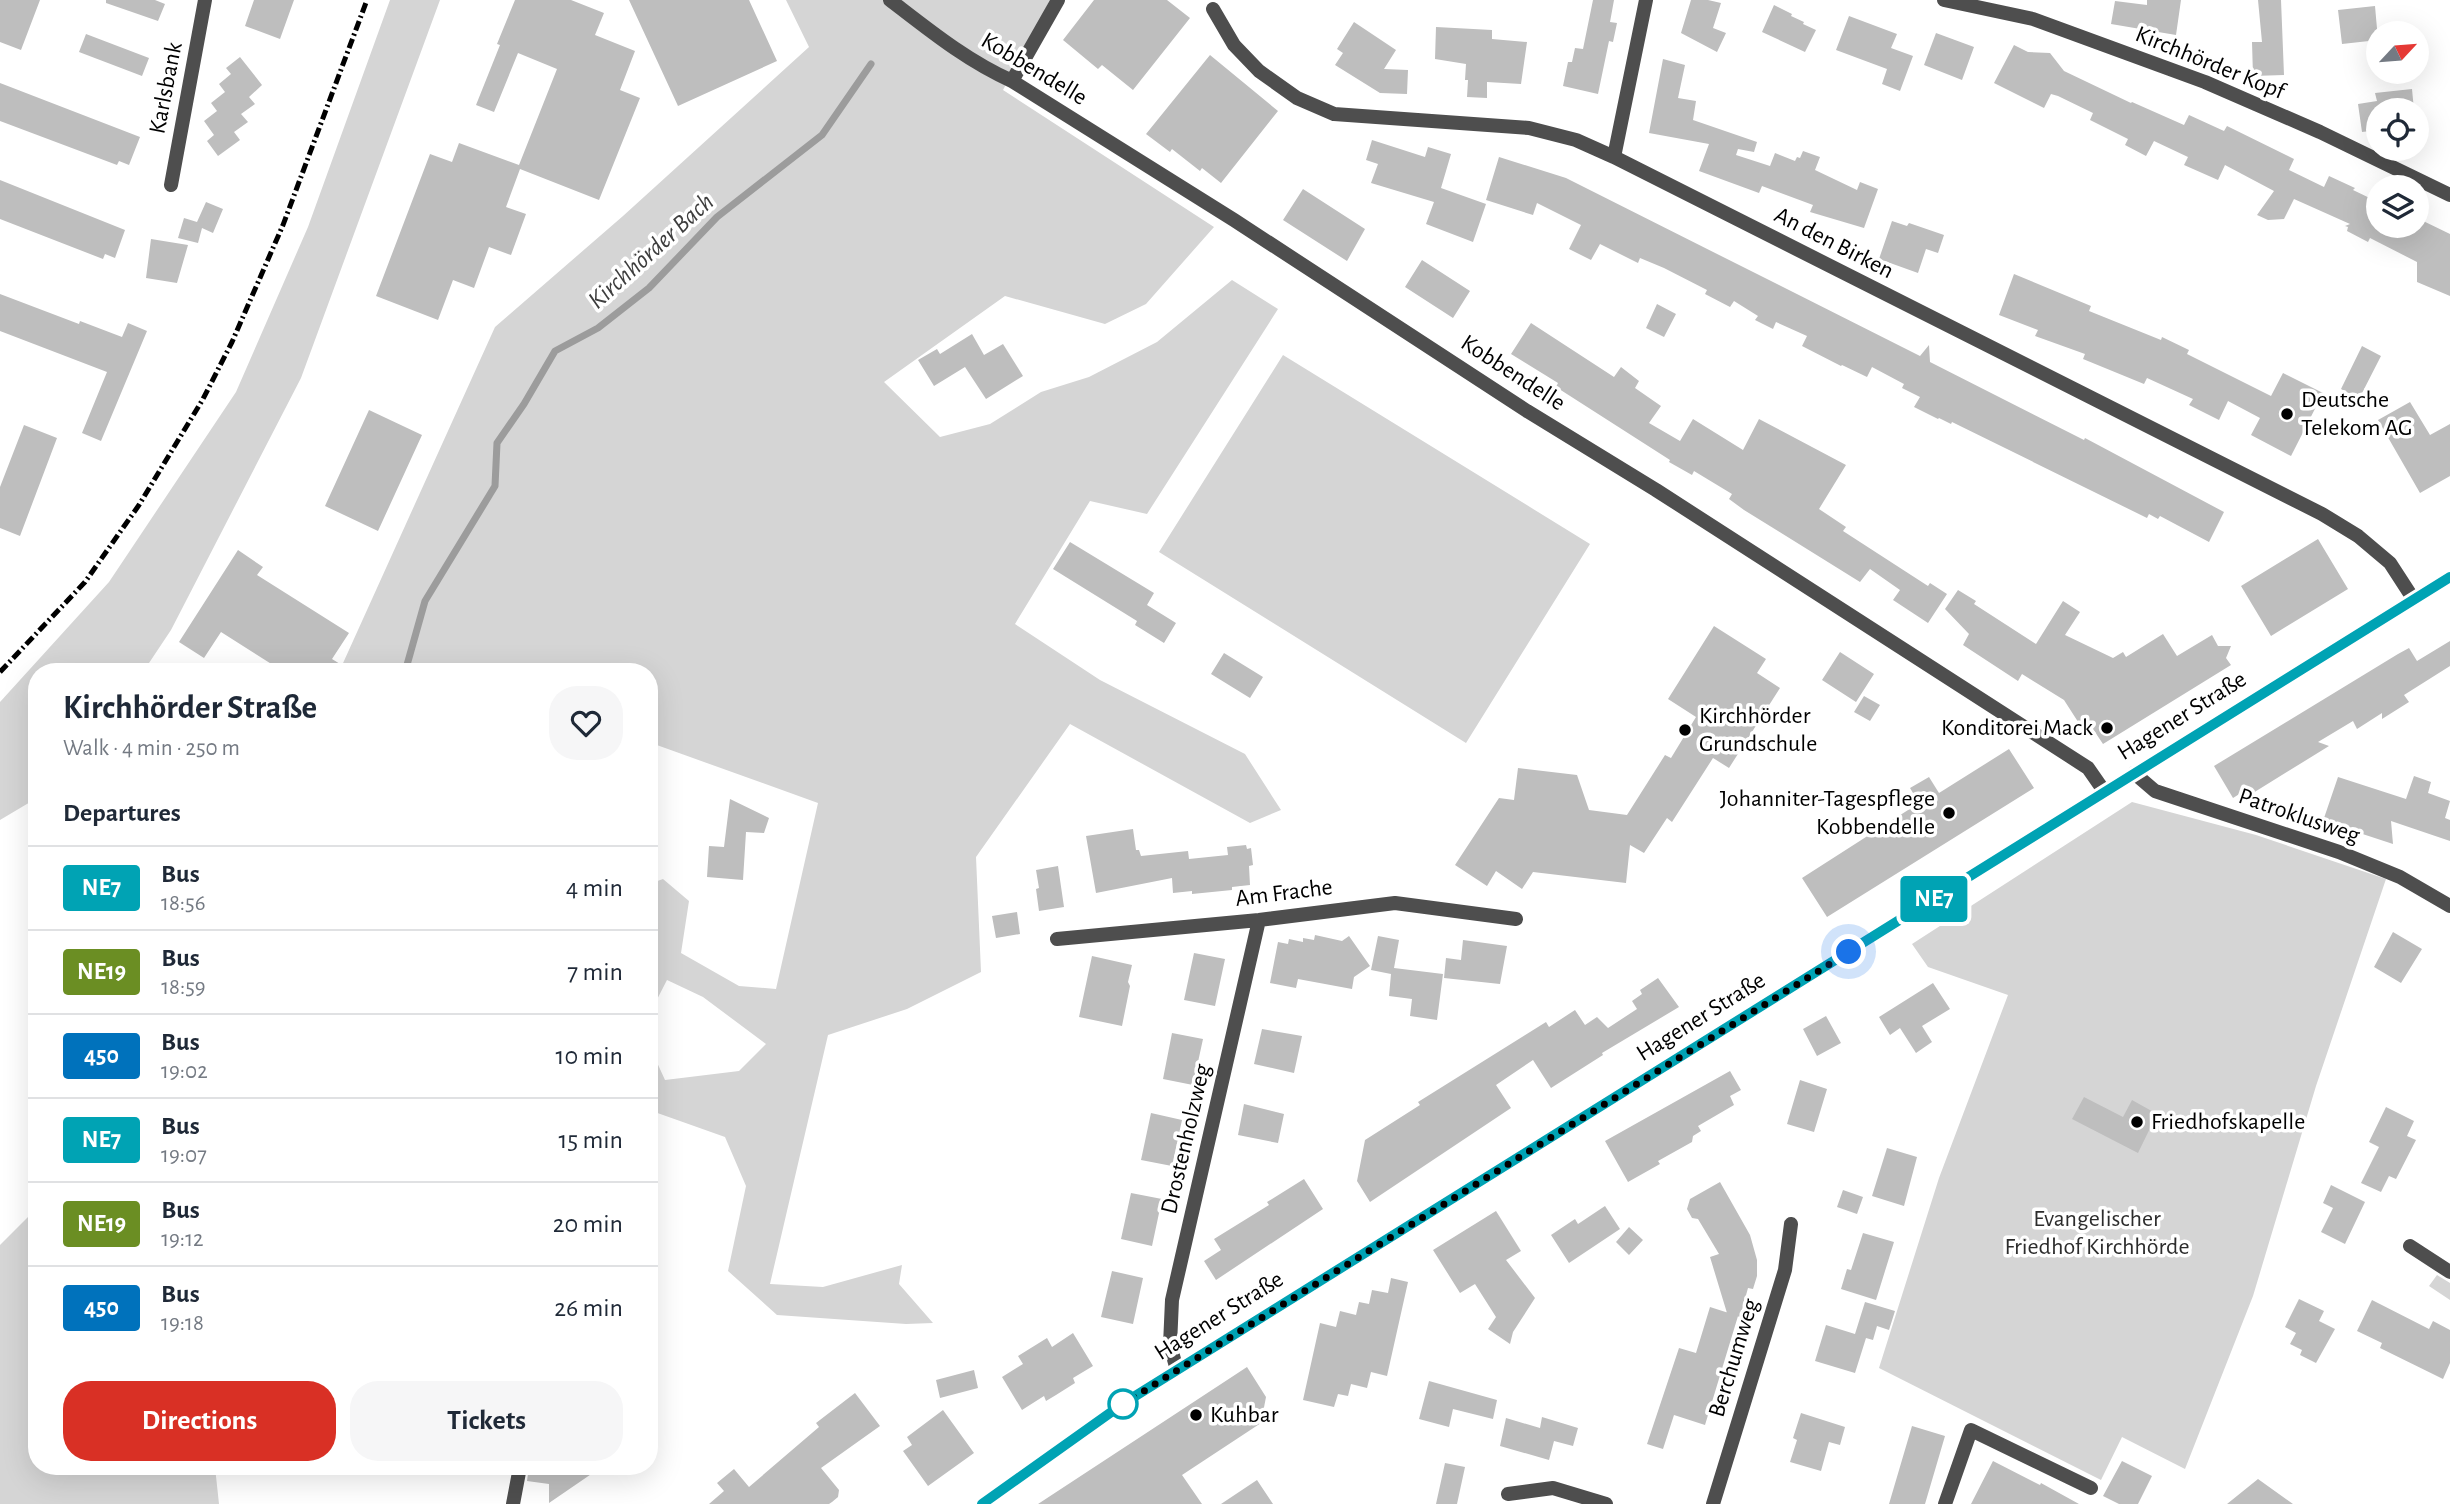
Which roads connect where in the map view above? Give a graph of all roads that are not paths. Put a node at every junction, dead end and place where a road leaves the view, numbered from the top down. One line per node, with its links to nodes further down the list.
1 (205, 0): 9 (street, Karlsbank)
2 (890, 0): 7 (street, Kobbendelle)
3 (1058, 0): 7 (street)
4 (1646, 0): 8 (street)
5 (1944, 0): 10 (street, Kirchhörder Kopf)
6 (1213, 9): 8 (street, An den Birken)
7 (1012, 81): 14 (street, Kobbendelle)
8 (1614, 157): 12 (street, An den Birken)
9 (171, 185)
10 (2450, 195)
11 (2450, 577): 12 (main road, Hagener Straße)
12 (2414, 600): 13 (main road, Hagener Straße)
13 (2134, 774): 14 (main road, Hagener Straße); 15 (street, Patroklusweg)
14 (2104, 791): 22 (main road, Hagener Straße)
15 (2450, 906)
16 (1259, 919): 17 (street, Am Frache); 18 (street, Am Frache); 22 (street, Drostenholzweg)
17 (1516, 919)
18 (1057, 939)
19 (1791, 1224): 29 (street, Berchumweg)
20 (2410, 1246): 21 (street)
21 (2450, 1272)
22 (1177, 1370): 27 (main road, Hagener Straße)
23 (518, 1475): 26 (street)
24 (2091, 1488): 30 (street)
25 (1508, 1494): 28 (street)
26 (513, 1504)
27 (982, 1504)
28 (1606, 1504)
29 (1713, 1504)
30 (1945, 1504)

